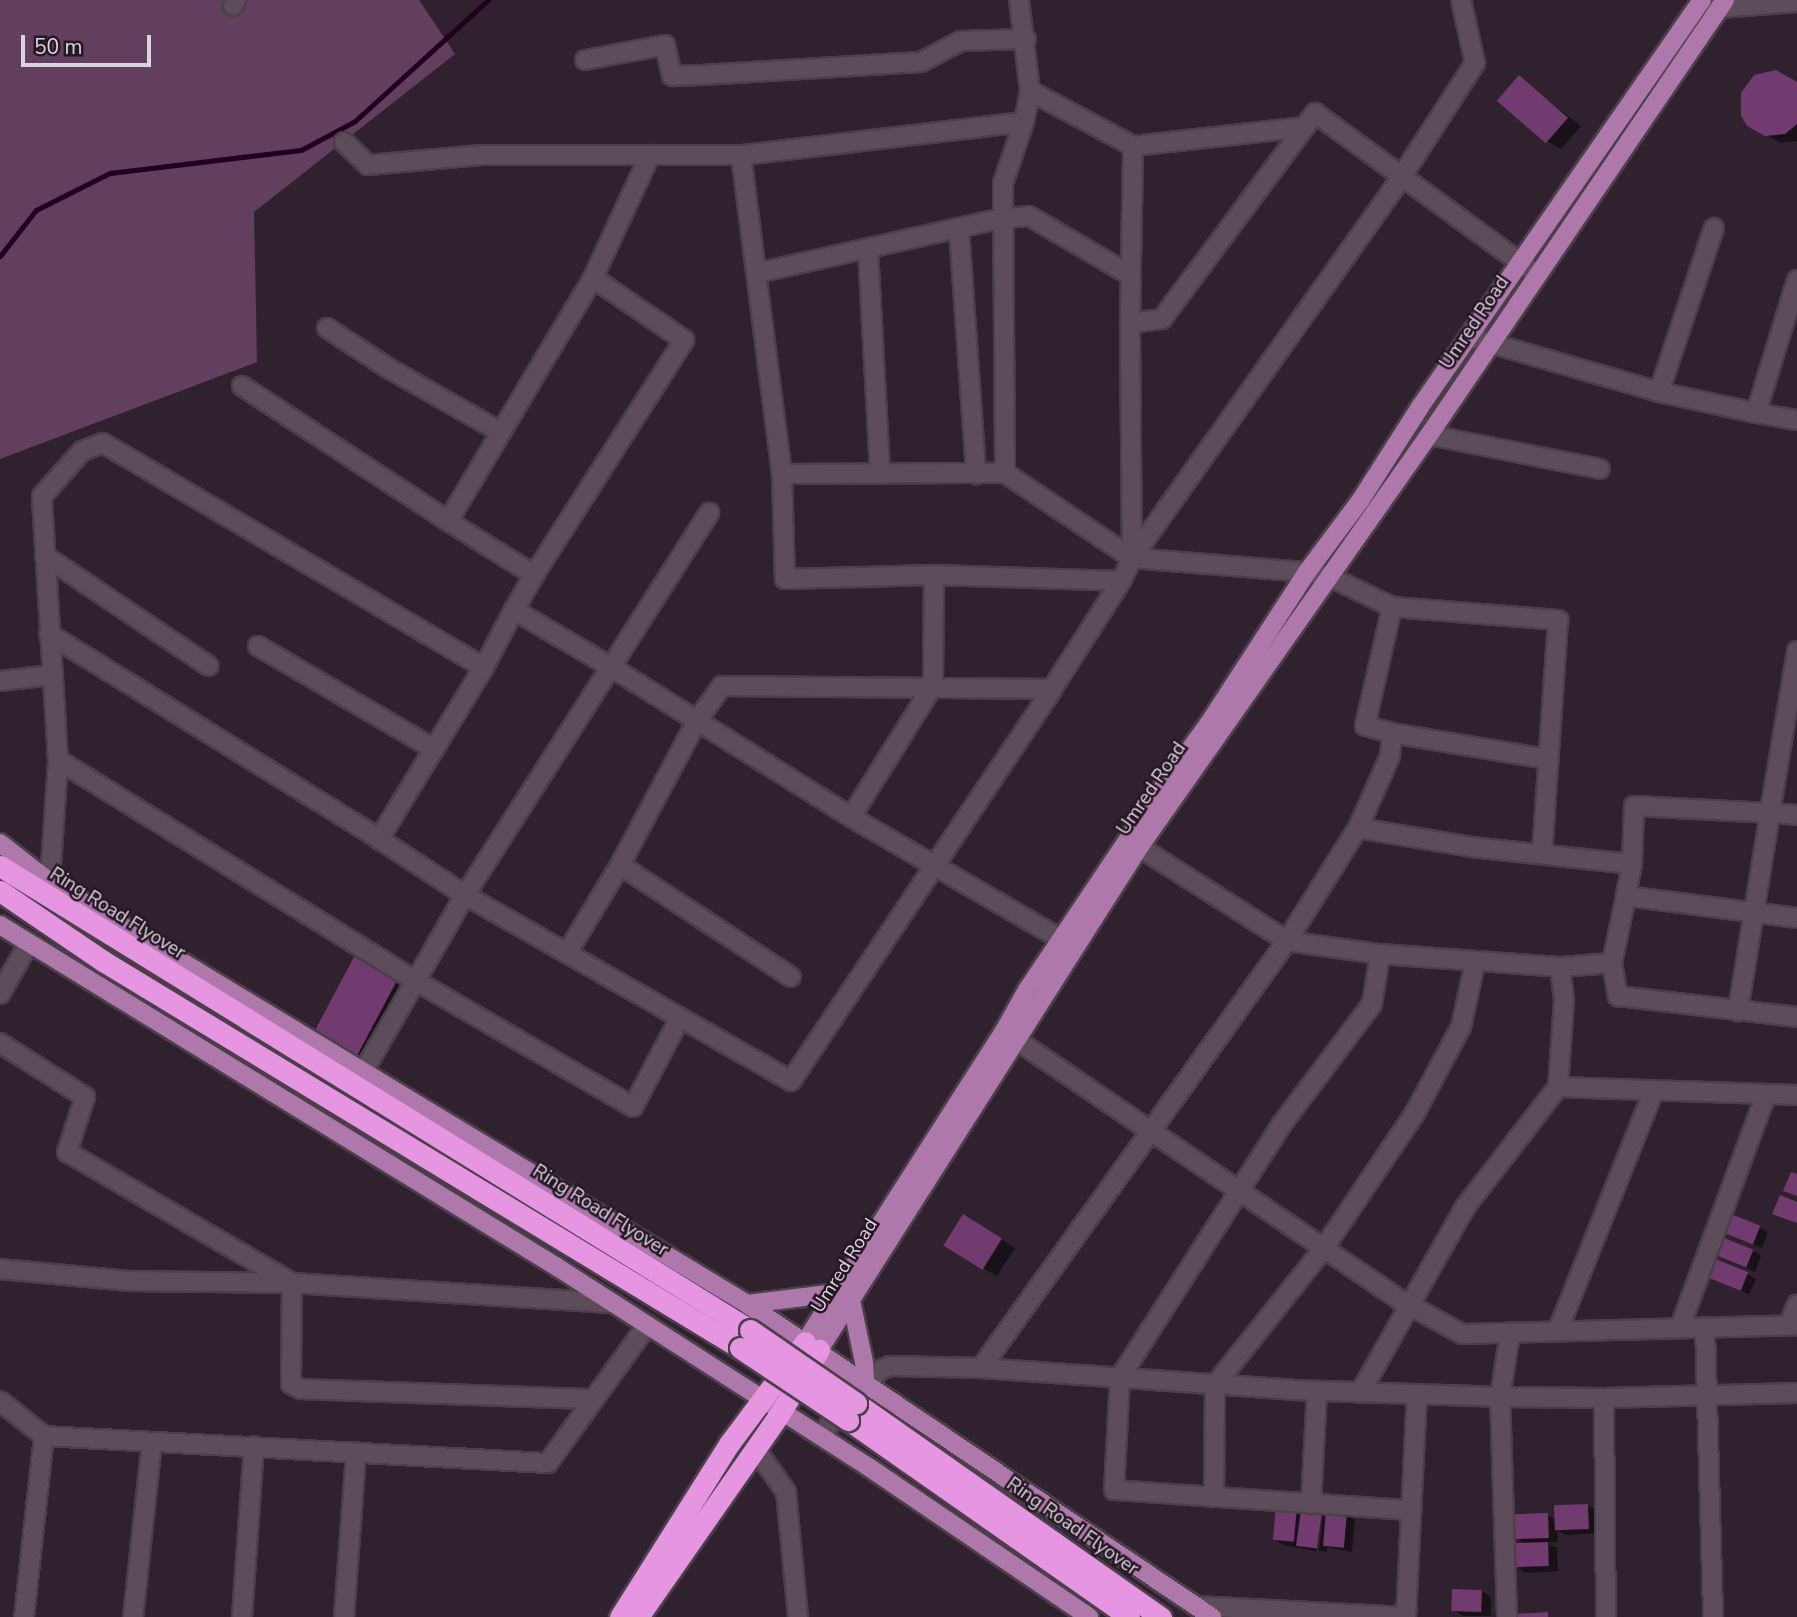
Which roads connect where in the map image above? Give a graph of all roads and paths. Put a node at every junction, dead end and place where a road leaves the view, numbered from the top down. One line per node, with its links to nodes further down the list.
1 (1019, 0): 6 (street)
2 (1461, 0): 15 (street)
3 (1702, 0): 20 (main road)
4 (1797, 2): 5 (street)
5 (1717, 3): 22 (main road, Umred Road)
6 (1026, 38): 7 (street); 8 (street)
7 (585, 60)
8 (1030, 92): 9 (street); 12 (street)
9 (1024, 122): 14 (street); 16 (street)
10 (1305, 127): 12 (street); 15 (street); 26 (street)
11 (344, 142): 13 (street)
12 (1133, 146): 23 (street)
13 (650, 155): 14 (street); 24 (street)
14 (741, 155): 21 (street)
15 (1402, 176): 20 (street); 45 (street)
16 (1003, 218): 18 (street); 23 (street); 38 (street)
17 (1714, 228): 32 (street)
18 (959, 229): 19 (street); 41 (street)
19 (868, 250): 21 (street); 40 (street)
20 (1520, 263): 22 (street); 29 (main road)
21 (757, 273): 39 (street)
22 (1536, 274): 30 (main road, Umred Road)
23 (1130, 275): 26 (street)
24 (593, 278): 35 (street); 47 (street)
25 (1797, 280): 27 (street)
26 (1130, 323): 45 (street)
27 (1790, 324): 33 (street)
28 (327, 328): 35 (street)
29 (1469, 337): 30 (street); 46 (main road)
30 (1490, 342): 32 (street); 36 (main road, Umred Road)
31 (242, 386): 43 (street)
32 (1659, 391): 33 (street)
33 (1756, 413): 34 (street)
34 (1797, 420)
35 (499, 432): 43 (street)
36 (1429, 435): 37 (street); 49 (main road, Umred Road)
37 (1600, 469)
38 (1005, 473): 41 (street); 45 (street)
39 (782, 474): 40 (street); 48 (street)
40 (880, 474): 41 (street)
41 (976, 474)
42 (709, 513): 58 (street)
43 (448, 521): 47 (street)
44 (45, 556): 53 (street); 56 (street); 57 (street)
45 (1132, 558): 46 (street); 50 (street)
46 (1307, 572): 49 (street); 74 (main road)
47 (534, 575): 52 (street)
48 (934, 575): 50 (street); 61 (street)
49 (1328, 576): 51 (street); 74 (main road, Umred Road)
50 (1121, 581): 62 (street)
51 (1392, 607): 65 (street); 67 (street)
52 (514, 610): 57 (street); 58 (street)
53 (49, 634): 59 (street); 73 (street)
54 (258, 646): 66 (street)
55 (1797, 651): 63 (street)
56 (209, 666)
57 (485, 667): 66 (street)
58 (611, 667): 64 (street); 83 (street)
59 (52, 675): 60 (street); 68 (street)
60 (0, 681)
61 (933, 686): 62 (street); 64 (street); 71 (street)
62 (1052, 689): 80 (street)
63 (1791, 712): 69 (street)
64 (698, 719): 71 (street); 78 (street)
65 (1392, 733): 67 (street); 72 (street)
66 (434, 749): 73 (street)
67 (1548, 759): 76 (street)
68 (58, 760): 81 (street); 97 (street)
69 (1770, 813): 70 (street); 77 (street); 85 (street)
70 (1797, 815)
71 (851, 817): 80 (street)
72 (1358, 828): 76 (street); 89 (street)
73 (379, 839): 83 (street)
74 (1134, 843): 88 (main road); 89 (street); 102 (main road, Umred Road)
75 (0, 844): 81 (main road)
76 (1542, 854): 77 (street)
77 (1632, 864): 84 (street)
78 (620, 865): 91 (street); 96 (street)
79 (0, 866): 125 (highway, Ring Road Flyover)
80 (935, 866): 88 (street); 101 (street)
81 (50, 882): 104 (main road)
82 (0, 891): 125 (highway, Ring Road Flyover)
83 (466, 895): 91 (street); 97 (street)
84 (1626, 896): 85 (street); 94 (street)
85 (1755, 915): 86 (street); 99 (street)
86 (1797, 918)
87 (0, 925): 90 (main road)
88 (1062, 940): 102 (main road)
89 (1287, 941): 92 (street); 109 (street)
90 (29, 943): 98 (street); 115 (main road)
91 (567, 953): 101 (street)
92 (1380, 954): 93 (street); 110 (street)
93 (1475, 963): 95 (street); 111 (street)
94 (1612, 963): 95 (street); 99 (street)
95 (1560, 967): 105 (street)
96 (791, 977)
97 (416, 981): 101 (street); 104 (street)
98 (0, 994)
99 (1738, 1011): 100 (street)
100 (1797, 1017)
101 (680, 1018)
102 (1010, 1035): 109 (street); 114 (main road, Umred Road)
103 (0, 1043): 113 (street)
104 (363, 1072): 116 (main road)
105 (1558, 1087): 106 (street); 117 (street)
106 (1654, 1090): 107 (street); 123 (street)
107 (1766, 1094): 108 (street); 121 (street)
108 (1797, 1095)
109 (1150, 1129): 110 (street); 127 (street)
110 (1239, 1189): 111 (street); 128 (street)
111 (1324, 1248): 117 (street); 130 (street)
112 (0, 1269): 113 (street)
113 (292, 1283): 115 (street); 138 (street)
114 (843, 1296): 116 (main road); 126 (main road, Umred Road); 129 (main road)
115 (614, 1303): 119 (main road)
116 (747, 1304): 126 (main road)
117 (1407, 1304): 124 (street); 132 (street)
118 (1797, 1304): 120 (street)
119 (647, 1325): 138 (street); 140 (main road)
120 (1793, 1325): 122 (street)
121 (1680, 1327): 122 (street); 123 (street)
122 (1705, 1327): 135 (street)
123 (1558, 1330): 124 (street)
124 (1510, 1333): 136 (street)
125 (745, 1339): 141 (highway, Ring Road Flyover, bridge)
126 (812, 1346): 129 (main road); 140 (highway)
127 (981, 1368): 128 (street); 129 (street)
128 (1120, 1377): 130 (street); 148 (street)
129 (867, 1383): 143 (street); 151 (main road)
130 (1215, 1385): 131 (street); 148 (street)
131 (1317, 1391): 132 (street); 149 (street)
132 (1360, 1392): 134 (street)
133 (1797, 1393): 135 (street)
134 (1417, 1394): 136 (street); 150 (street)
135 (1706, 1395): 137 (street); 166 (street)
136 (1500, 1397): 137 (street); 164 (street)
137 (1604, 1398): 165 (street)
138 (593, 1399): 147 (street)
139 (0, 1401): 142 (street)
140 (772, 1405): 143 (main road); 146 (highway); 156 (highway)
141 (852, 1412): 160 (highway, Ring Road Flyover); 161 (highway, Ring Road Flyover)
142 (44, 1436): 144 (street); 152 (street)
143 (820, 1436): 159 (main road)
144 (152, 1443): 145 (street); 153 (street)
145 (254, 1446): 147 (street); 154 (street)
146 (755, 1448): 157 (highway); 158 (street)
147 (356, 1452): 155 (street)
148 (1214, 1497): 149 (street)
149 (1311, 1504): 150 (street)
150 (1411, 1510): 163 (street)
151 (1195, 1606): 162 (main road); 163 (street)
152 (24, 1617)
153 (133, 1617)
154 (242, 1617)
155 (344, 1617)
156 (620, 1617)
157 (638, 1617)
158 (798, 1617)
159 (1089, 1617)
160 (1129, 1617)
161 (1161, 1617)
162 (1212, 1617)
163 (1406, 1617)
164 (1507, 1617)
165 (1606, 1617)
166 (1713, 1617)

